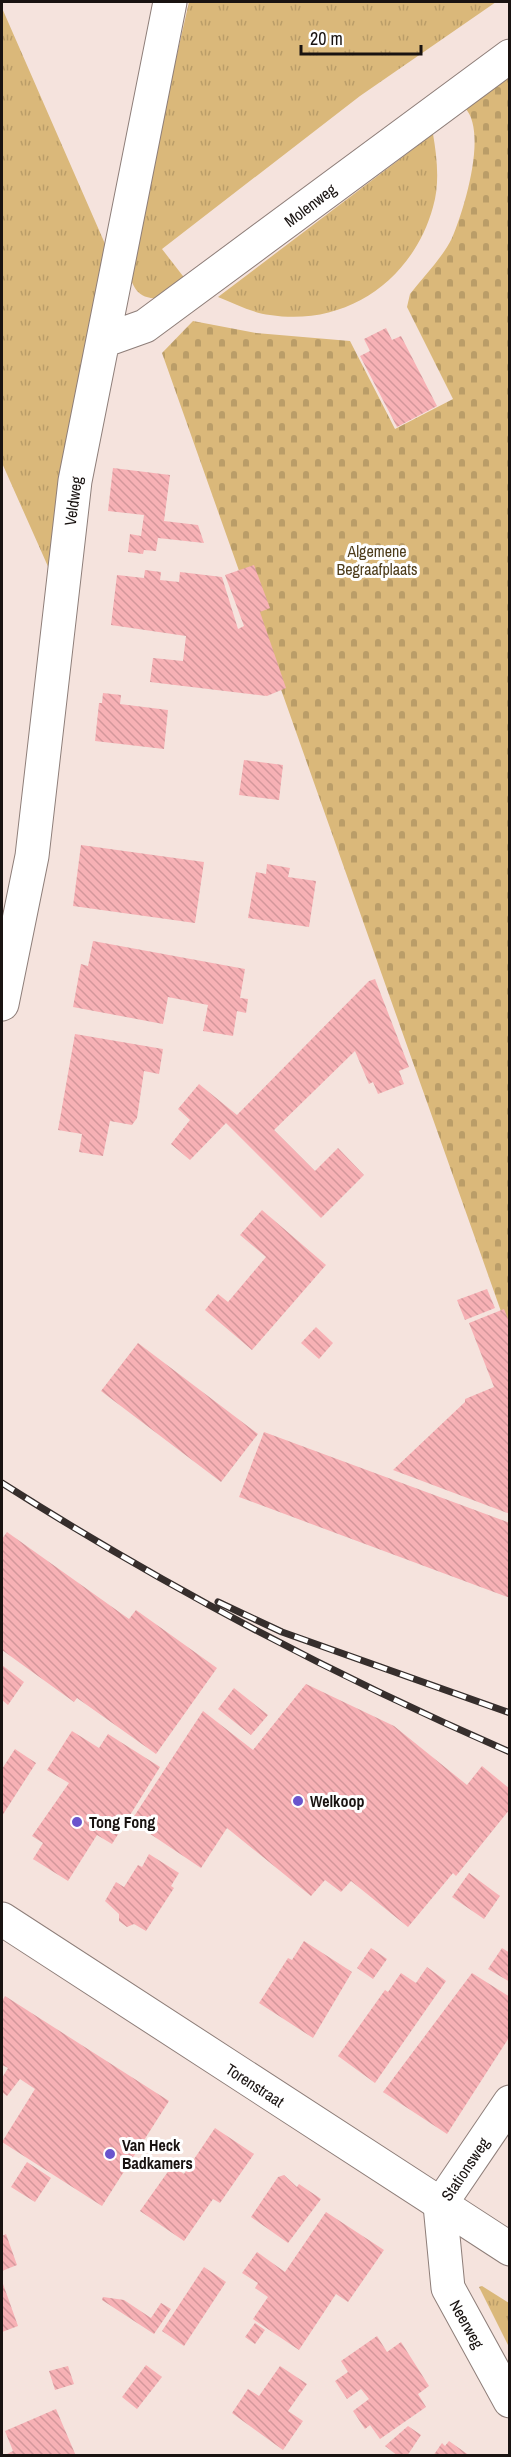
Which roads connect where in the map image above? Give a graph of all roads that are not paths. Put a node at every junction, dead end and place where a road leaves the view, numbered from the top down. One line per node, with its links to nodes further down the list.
1 (170, 2): 3 (street, Veldweg)
2 (510, 56): 3 (street, Molenweg)
3 (103, 341): 4 (street, Veldweg)
4 (2, 1004)
5 (2, 1919): 7 (street, Torenstraat)
6 (510, 2102): 7 (street, Stationsweg)
7 (440, 2205): 8 (street, Torenstraat); 9 (street, Neerweg)
8 (510, 2249)
9 (510, 2401)

